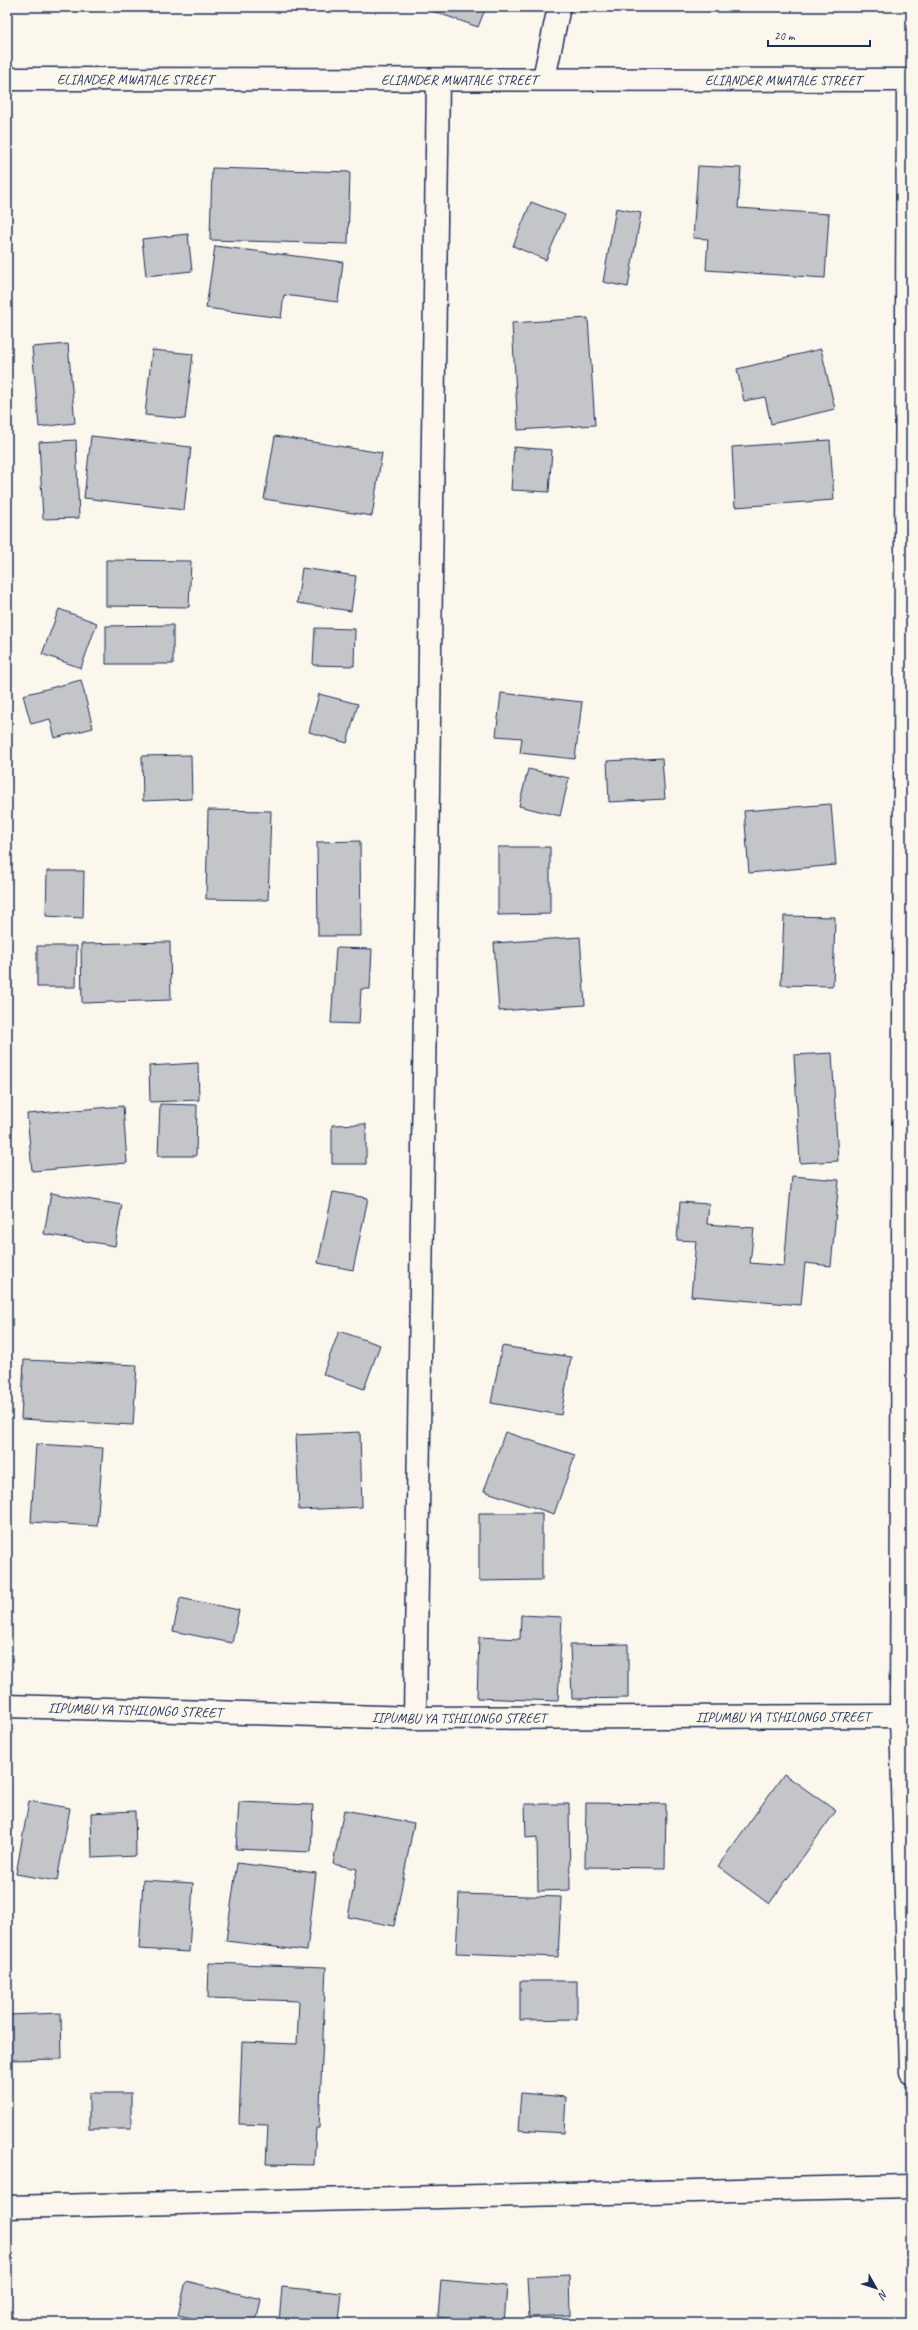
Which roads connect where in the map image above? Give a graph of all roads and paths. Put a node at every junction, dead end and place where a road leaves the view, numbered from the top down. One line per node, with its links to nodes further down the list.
1 (559, 7): 2 (street)
2 (544, 78): 4 (street, ELIANDER MWATALE STREET); 5 (street, ELIANDER MWATALE STREET)
3 (7, 79): 4 (street, ELIANDER MWATALE STREET)
4 (438, 80): 8 (street)
5 (909, 80): 7 (street)
6 (7, 1706): 8 (street, IIPUMBU YA TSHILONGO STREET)
7 (906, 1716): 8 (street, IIPUMBU YA TSHILONGO STREET); 9 (street)
8 (416, 1718)
9 (911, 2072)
10 (911, 2186): 11 (street)
11 (7, 2207)

